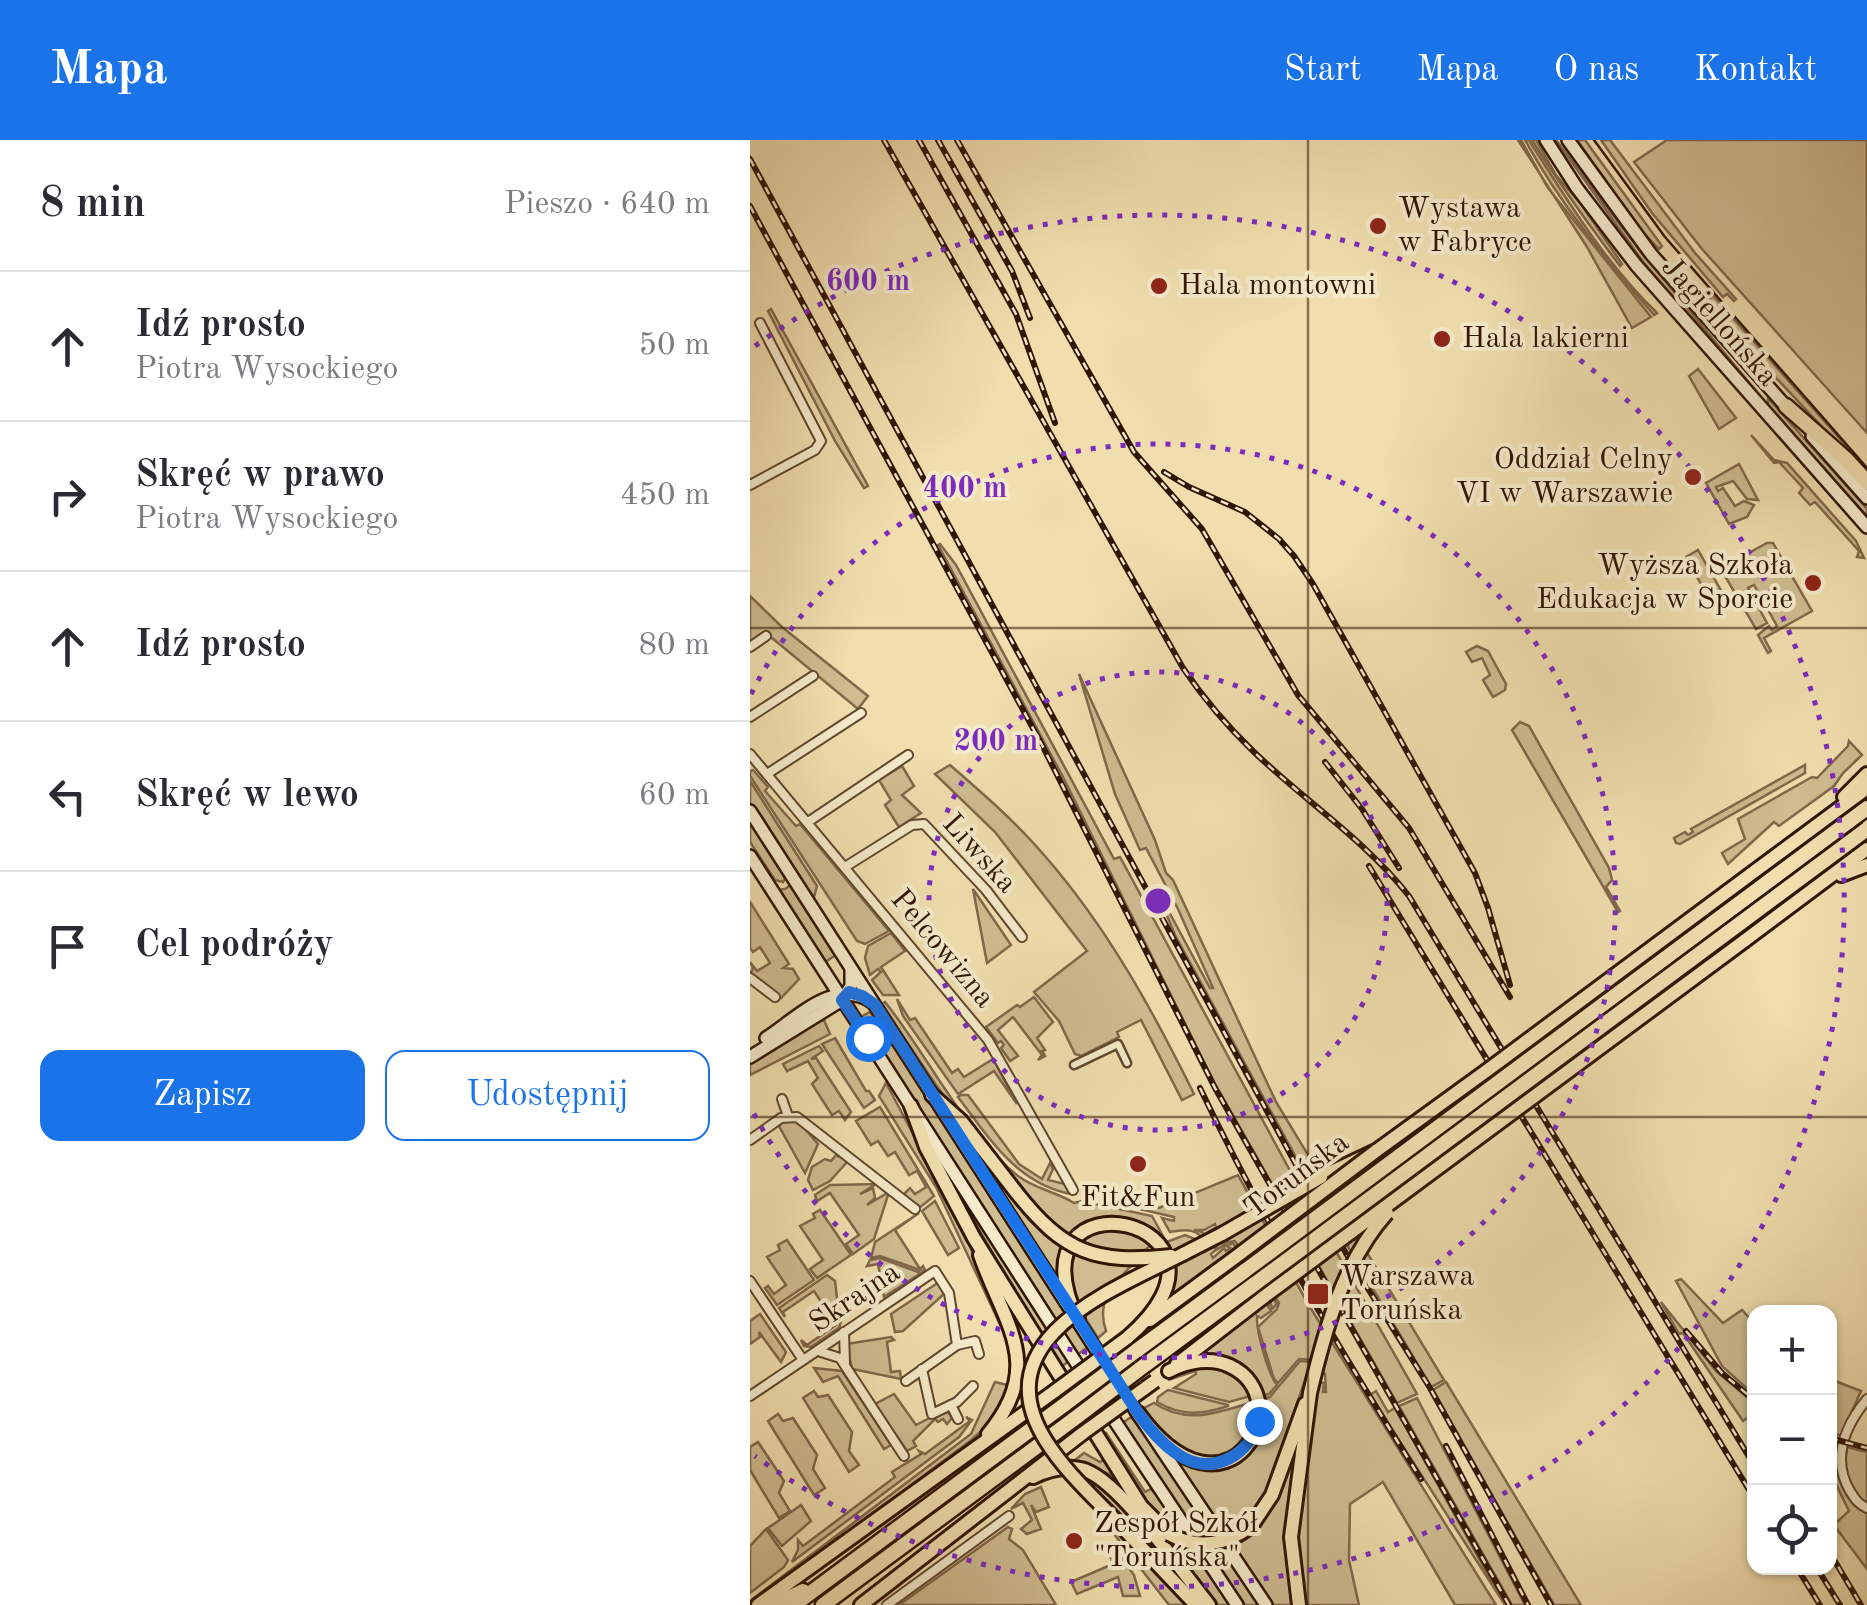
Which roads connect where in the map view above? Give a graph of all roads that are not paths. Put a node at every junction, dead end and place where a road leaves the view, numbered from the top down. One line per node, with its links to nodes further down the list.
1 (1546, 140): 8 (main road, Jagiellońska)
2 (1568, 140): 4 (main road, Jagiellońska)
3 (760, 323): 6 (street)
4 (1786, 406): 5 (highway); 7 (main road, Jagiellońska)
5 (1867, 482)
6 (750, 485)
7 (1867, 498)
8 (1867, 527)
9 (766, 636): 10 (street)
10 (750, 647)
11 (813, 676): 13 (street)
12 (861, 713): 16 (street)
13 (750, 717)
14 (908, 755): 21 (street)
15 (751, 757): 16 (street, Pelcowizna)
16 (767, 774): 21 (street, Pelcowizna)
17 (1867, 774): 18 (main road, Toruńska)
18 (1861, 788): 45 (main road, Toruńska, bridge)
19 (1867, 808): 76 (highway, Toruńska, bridge)
20 (750, 811): 27 (main road)
21 (808, 822): 26 (street, Pelcowizna)
22 (1867, 829): 52 (highway, Toruńska, bridge)
23 (1867, 849): 29 (main road, Toruńska)
24 (750, 856): 28 (main road)
25 (1867, 864): 29 (main road)
26 (845, 867): 30 (street, Liwska); 47 (street, Pelcowizna)
27 (788, 870): 28 (main road); 31 (main road)
28 (766, 880): 33 (main road)
29 (1800, 899): 46 (main road, Toruńska, bridge)
30 (1022, 937)
31 (846, 960): 33 (main road); 35 (main road)
32 (750, 978): 34 (street)
33 (843, 995): 35 (main road); 36 (main road); 37 (main road); 42 (main road)
34 (776, 997)
35 (875, 1005): 40 (main road)
36 (750, 1049)
37 (750, 1057)
38 (1127, 1062): 39 (street)
39 (1074, 1066)
40 (932, 1095): 50 (main road, bridge); 53 (main road)
41 (782, 1099): 43 (street)
42 (911, 1106): 49 (main road); 85 (main road)
43 (788, 1116): 44 (street); 48 (street)
44 (750, 1140)
45 (1376, 1152): 50 (main road, bridge); 55 (main road, Toruńska, bridge)
46 (1425, 1178): 52 (main road, Toruńska, bridge); 65 (main road, bridge)
47 (1073, 1190)
48 (914, 1209)
49 (974, 1238): 65 (main road, bridge); 71 (main road)
50 (1183, 1254): 83 (main road, bridge)
51 (750, 1282): 59 (street)
52 (1261, 1290): 62 (main road, Toruńska); 80 (highway, Toruńska, bridge)
53 (1078, 1320): 55 (main road); 69 (main road)
54 (844, 1332): 56 (street, Skrajna); 57 (street, Skrajna); 60 (street)
55 (1127, 1338): 71 (main road, Toruńska, bridge)
56 (958, 1345): 58 (street); 61 (street)
57 (815, 1352): 59 (street, Skrajna); 60 (street)
58 (979, 1354)
59 (803, 1360): 66 (street, Skrajna)
60 (845, 1365): 72 (street)
61 (922, 1369): 63 (street); 68 (street)
62 (1169, 1370): 69 (main road); 73 (main road, Toruńska, bridge)
63 (906, 1380)
64 (975, 1384): 68 (street)
65 (1310, 1393): 87 (main road)
66 (750, 1396)
67 (1865, 1400): 74 (street)
68 (951, 1405): 70 (street)
69 (1138, 1413): 86 (main road)
70 (958, 1420)
71 (969, 1453): 77 (main road, Toruńska)
72 (904, 1456)
73 (1012, 1486): 81 (main road, Toruńska); 84 (main road)
74 (1867, 1508)
75 (1009, 1516): 82 (street)
76 (851, 1562): 78 (highway); 79 (highway, Toruńska)
77 (758, 1605)
78 (774, 1605)
79 (794, 1605)
80 (826, 1605)
81 (860, 1605)
82 (888, 1605)
83 (1196, 1605)
84 (1209, 1605)
85 (1237, 1605)
86 (1266, 1605)
87 (1299, 1605)

